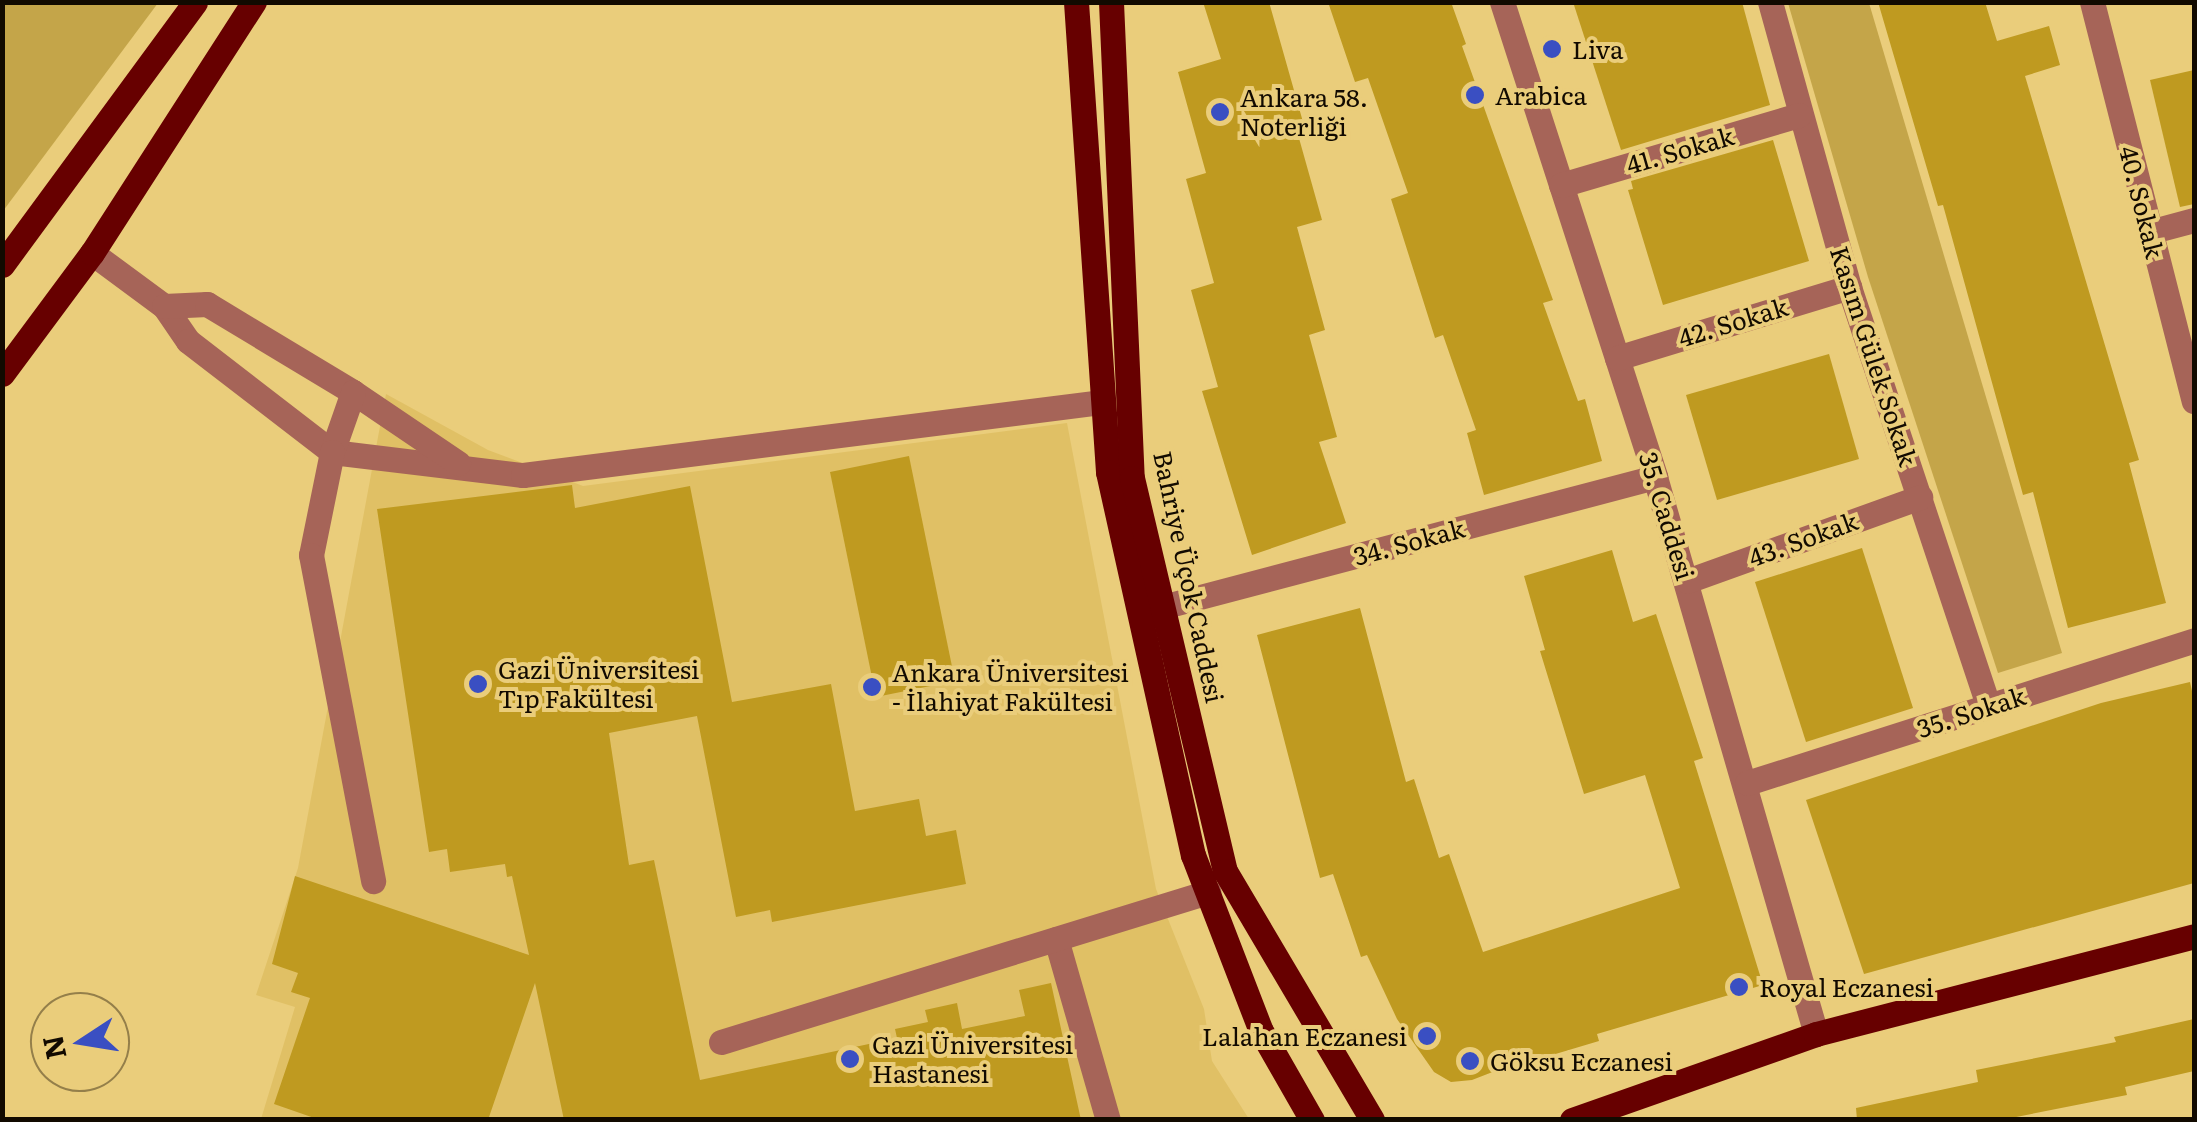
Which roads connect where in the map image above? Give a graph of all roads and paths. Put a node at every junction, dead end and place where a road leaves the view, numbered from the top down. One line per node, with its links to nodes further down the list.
1 (254, 2): 12 (main road)
2 (1076, 2): 20 (main road)
3 (1111, 2): 26 (main road, Bahriye Üçok Caddesi)
4 (1502, 2): 9 (street, 35. Caddesi)
5 (1770, 2): 8 (street, Kasım Gülek Sokak)
6 (2092, 2): 11 (street, 40. Sokak)
7 (188, 5): 13 (main road)
8 (1800, 115): 9 (street, 41. Sokak); 14 (street, Kasım Gülek Sokak)
9 (1562, 185): 16 (street, 35. Caddesi)
10 (2194, 220): 11 (street)
11 (2149, 232): 19 (street, 40. Sokak)
12 (92, 253): 15 (street); 17 (main road)
13 (2, 265)
14 (1849, 287): 16 (street, 42. Sokak); 24 (street, Kasım Gülek Sokak)
15 (164, 306): 18 (street); 21 (street)
16 (1617, 358): 23 (street, 35. Caddesi)
17 (2, 374)
18 (353, 392): 21 (street); 22 (street)
19 (2194, 400)
20 (1102, 402): 22 (street); 31 (main road)
21 (332, 452): 22 (street); 30 (street)
22 (464, 468)
23 (1655, 477): 25 (street, 35. Caddesi); 26 (street, 34. Sokak)
24 (1920, 497): 25 (street, 43. Sokak); 28 (street, Kasım Gülek Sokak)
25 (1687, 581): 29 (street, 35. Caddesi)
26 (1162, 607): 38 (main road, Bahriye Üçok Caddesi)
27 (2194, 640): 28 (street, 35. Sokak)
28 (1988, 706): 29 (street, 35. Sokak)
29 (1746, 783): 34 (street, 35. Caddesi)
30 (372, 881)
31 (1208, 892): 33 (street); 37 (main road)
32 (2194, 936): 34 (main road)
33 (1056, 939): 35 (street); 36 (street)
34 (1816, 1034): 39 (main road)
35 (721, 1042)
36 (1108, 1120)
37 (1312, 1120)
38 (1372, 1120)
39 (1572, 1120)

